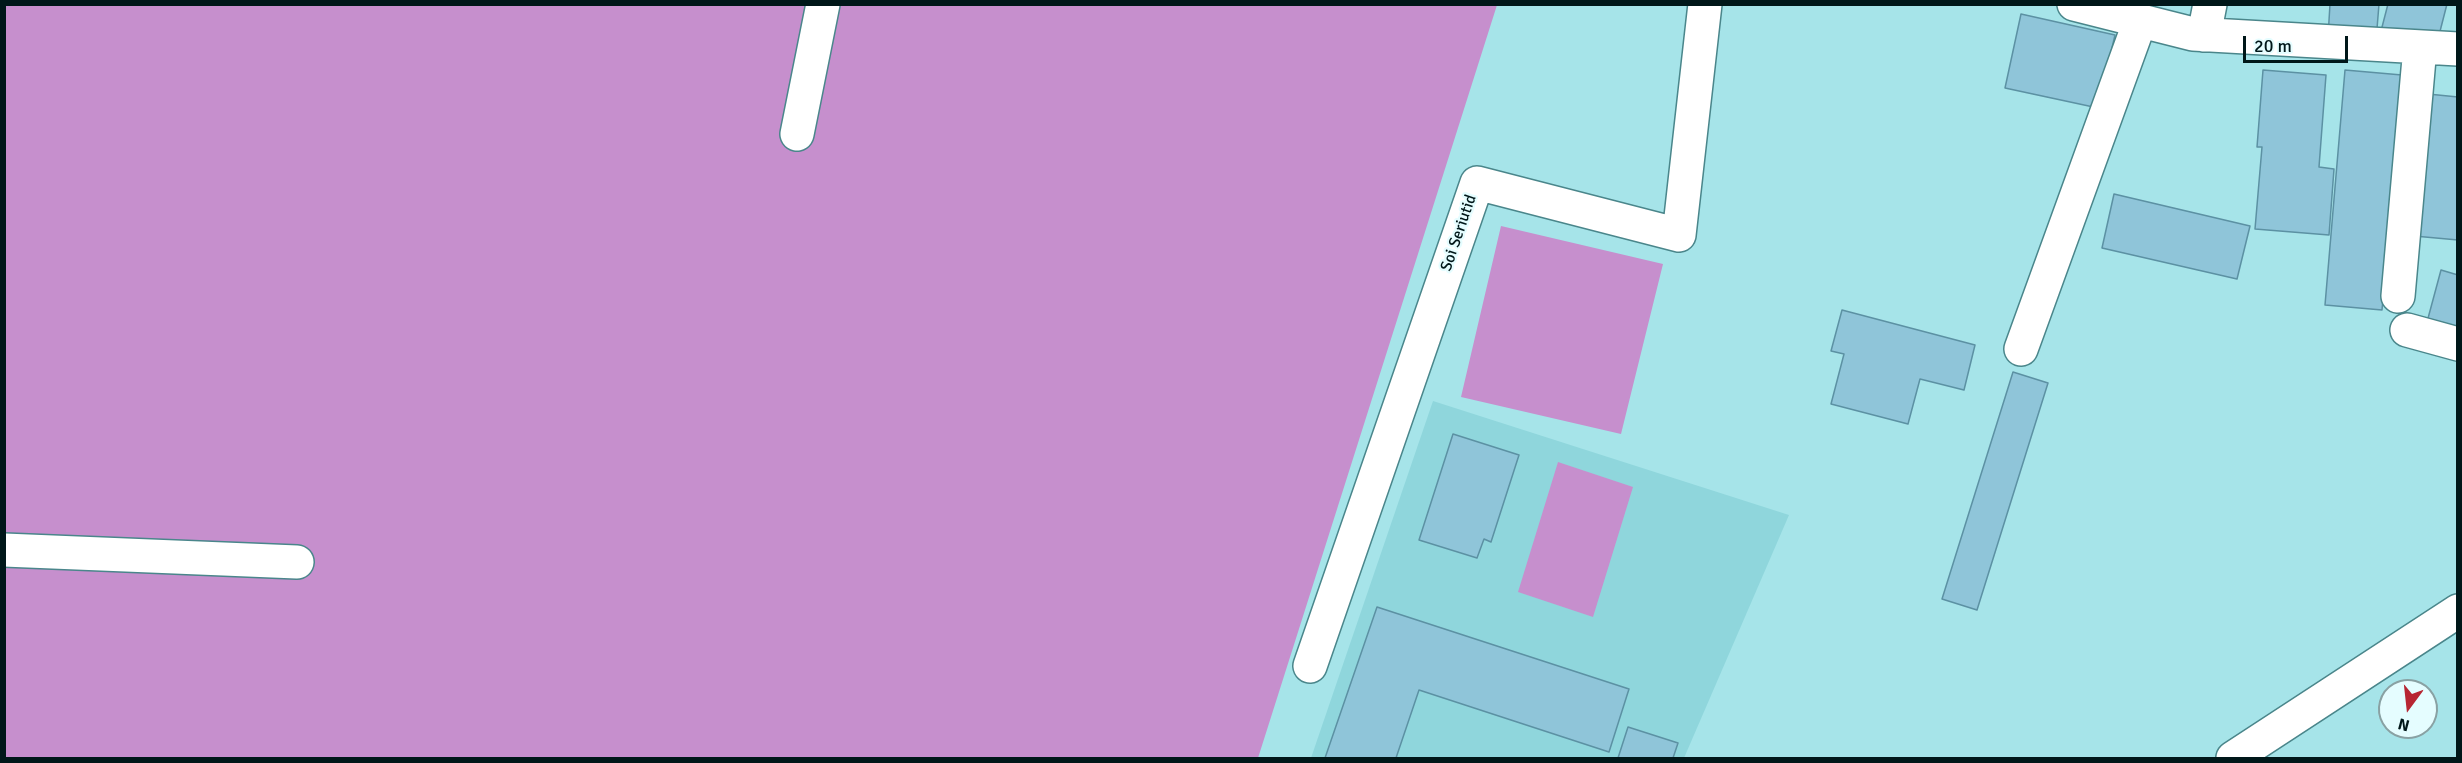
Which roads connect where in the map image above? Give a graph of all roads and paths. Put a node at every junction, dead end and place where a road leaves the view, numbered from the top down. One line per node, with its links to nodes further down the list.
1 (823, 4): 8 (street)
2 (1705, 4): 16 (street, Soi Seriutid)
3 (2074, 4): 5 (street)
4 (2207, 20): 5 (street); 6 (street)
5 (2140, 21): 12 (street)
6 (2420, 47): 7 (street); 9 (street)
7 (2457, 49)
8 (797, 134)
9 (2398, 296)
10 (2407, 330): 11 (street)
11 (2457, 344)
12 (2021, 349)
13 (4, 550): 14 (street)
14 (297, 562)
15 (2457, 611): 17 (street)
16 (1311, 666)
17 (2233, 759)

